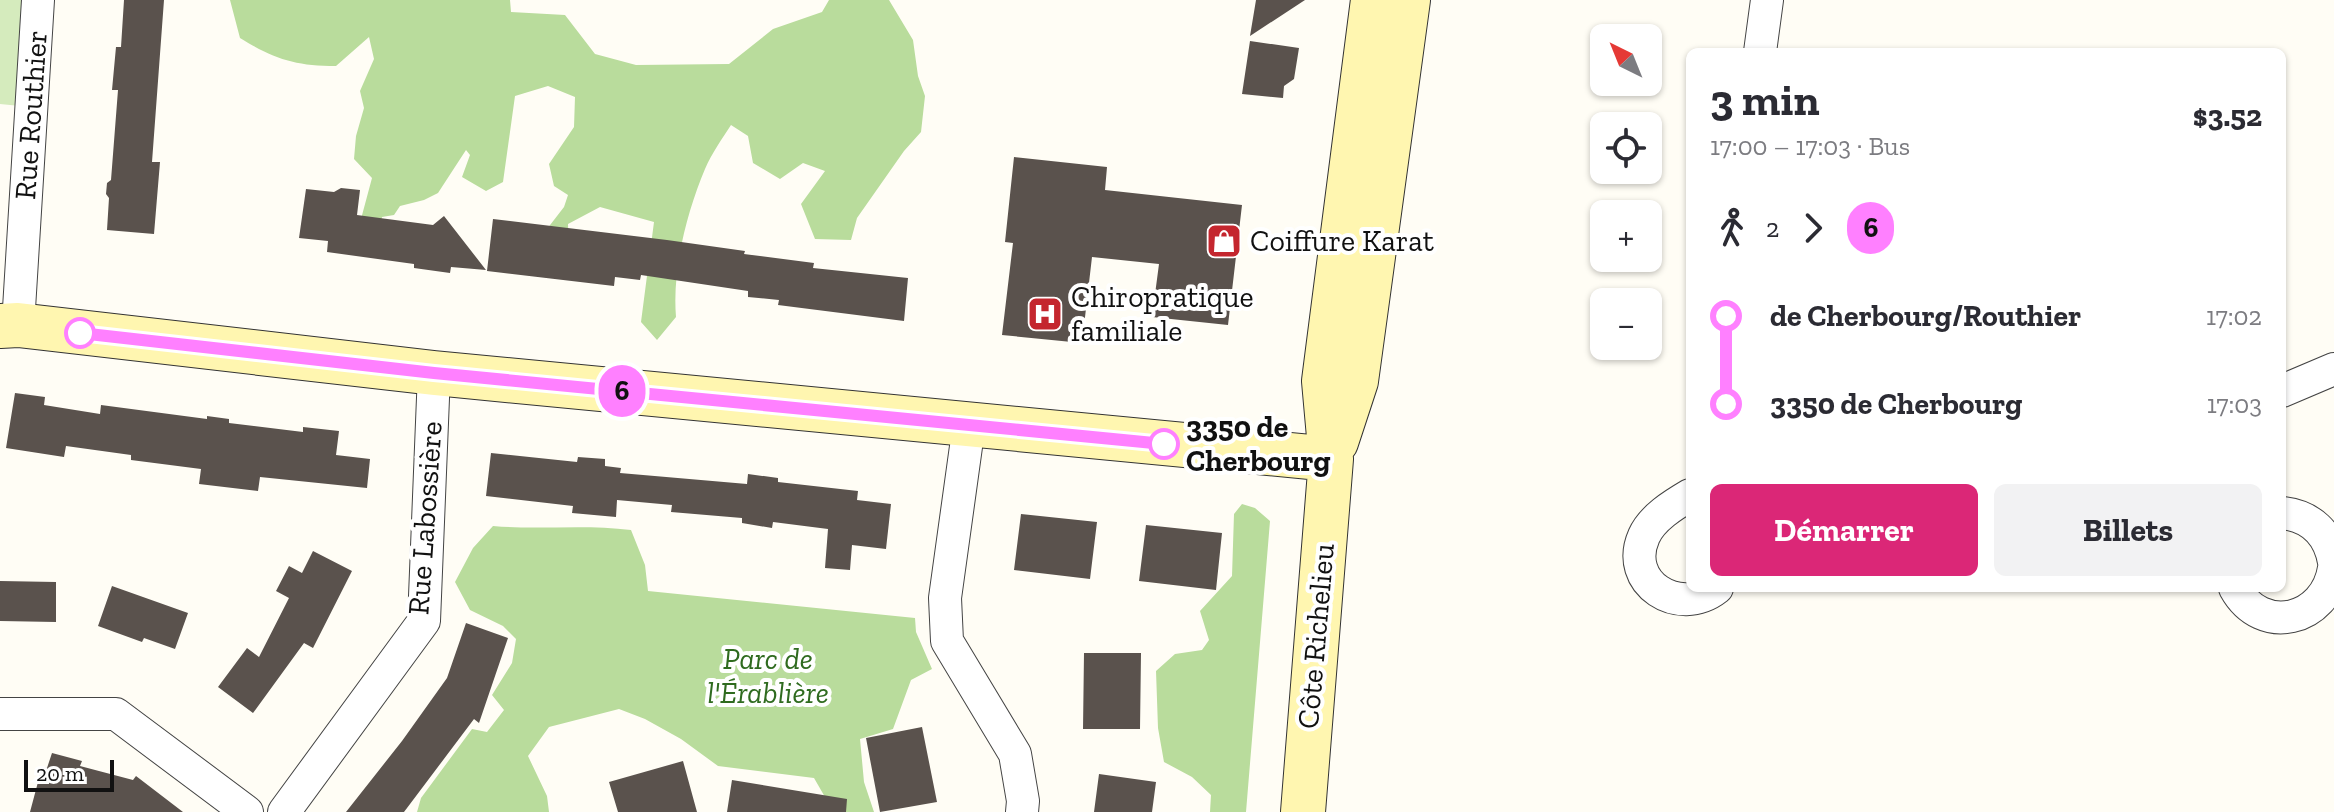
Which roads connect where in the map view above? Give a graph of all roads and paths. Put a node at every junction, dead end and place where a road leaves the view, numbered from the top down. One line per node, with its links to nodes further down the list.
1 (38, 0): 6 (street, Rue Routhier)
2 (1373, 0): 11 (street, Côte Richelieu)
3 (1408, 0): 11 (street, Côte Richelieu)
4 (1767, 0): 5 (street)
5 (1761, 48)
6 (9, 326): 8 (street)
7 (2334, 369): 9 (street)
8 (434, 373): 10 (street); 19 (street, Rue Labossière)
9 (2286, 389)
10 (969, 425): 11 (street); 20 (street)
11 (1331, 459): 21 (street, Côte Richelieu)
12 (1686, 498): 15 (street)
13 (2286, 513): 14 (street)
14 (2334, 565): 16 (street)
15 (1711, 592)
16 (2238, 592)
17 (0, 714): 18 (street)
18 (247, 812)
19 (284, 812)
20 (1022, 812)
21 (1303, 812)

